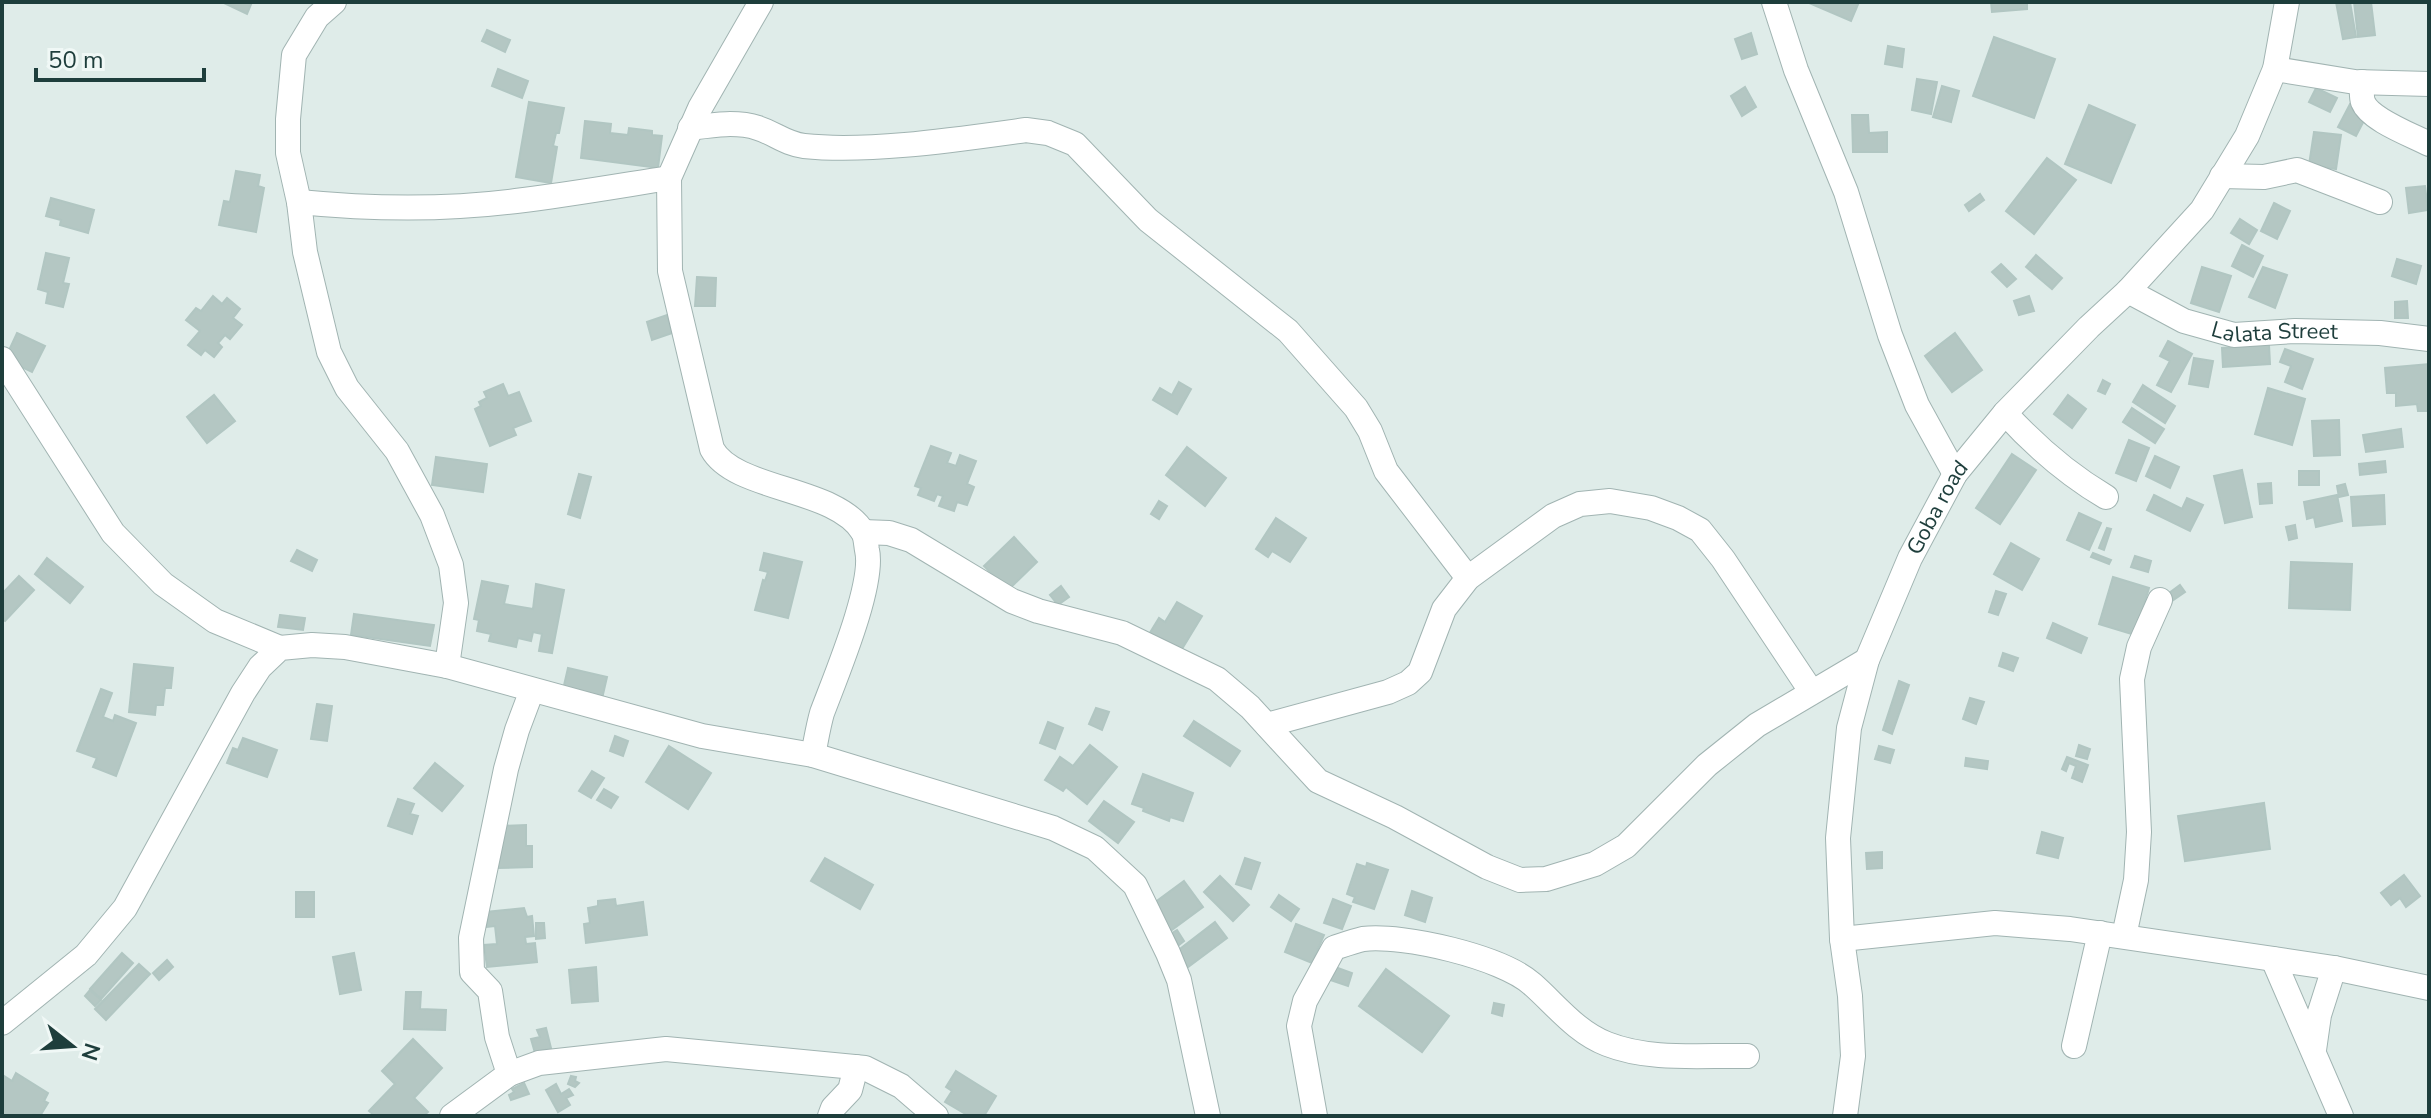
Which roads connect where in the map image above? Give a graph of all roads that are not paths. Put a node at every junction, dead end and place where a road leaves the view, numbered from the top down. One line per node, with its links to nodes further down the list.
1 (334, 2): 12 (street)
2 (761, 2): 8 (street)
3 (1774, 2): 18 (street)
4 (2287, 2): 5 (street, Goba road)
5 (2275, 69): 6 (street); 10 (street, Goba road)
6 (2362, 82): 7 (street); 9 (street)
7 (2429, 84)
8 (690, 128): 11 (street); 21 (street)
9 (2429, 144)
10 (2222, 176): 13 (street); 14 (street, Goba road)
11 (669, 178): 12 (street); 20 (street)
12 (299, 202): 25 (street)
13 (2380, 202)
14 (2128, 291): 15 (street, Lalata Street); 17 (street, Goba road)
15 (2429, 339)
16 (2, 359): 23 (street)
17 (2005, 413): 18 (street, Goba road); 19 (street)
18 (1955, 474): 24 (street, Goba road)
19 (2106, 497)
20 (863, 532): 28 (street); 29 (street)
21 (1468, 578): 27 (street); 28 (street)
22 (2160, 600): 30 (street)
23 (280, 648): 25 (street); 35 (street)
24 (1867, 660): 27 (street); 31 (street, Goba road)
25 (447, 666): 26 (street)
26 (532, 690): 29 (street); 40 (street)
27 (1811, 691): 28 (street)
28 (1267, 725)
29 (813, 755): 44 (street)
30 (2112, 934): 31 (street); 32 (street); 36 (street)
31 (1842, 939): 46 (street, Goba road)
32 (2273, 959): 33 (street); 37 (street)
33 (2334, 968): 34 (street); 37 (street)
34 (2429, 988)
35 (2, 1023)
36 (2074, 1046)
37 (2314, 1050): 47 (street)
38 (1747, 1056): 45 (street)
39 (856, 1067): 40 (street); 42 (street); 43 (street)
40 (509, 1074): 41 (street)
41 (452, 1116)
42 (830, 1116)
43 (936, 1116)
44 (1208, 1116)
45 (1315, 1116)
46 (1845, 1116)
47 (2341, 1116)

